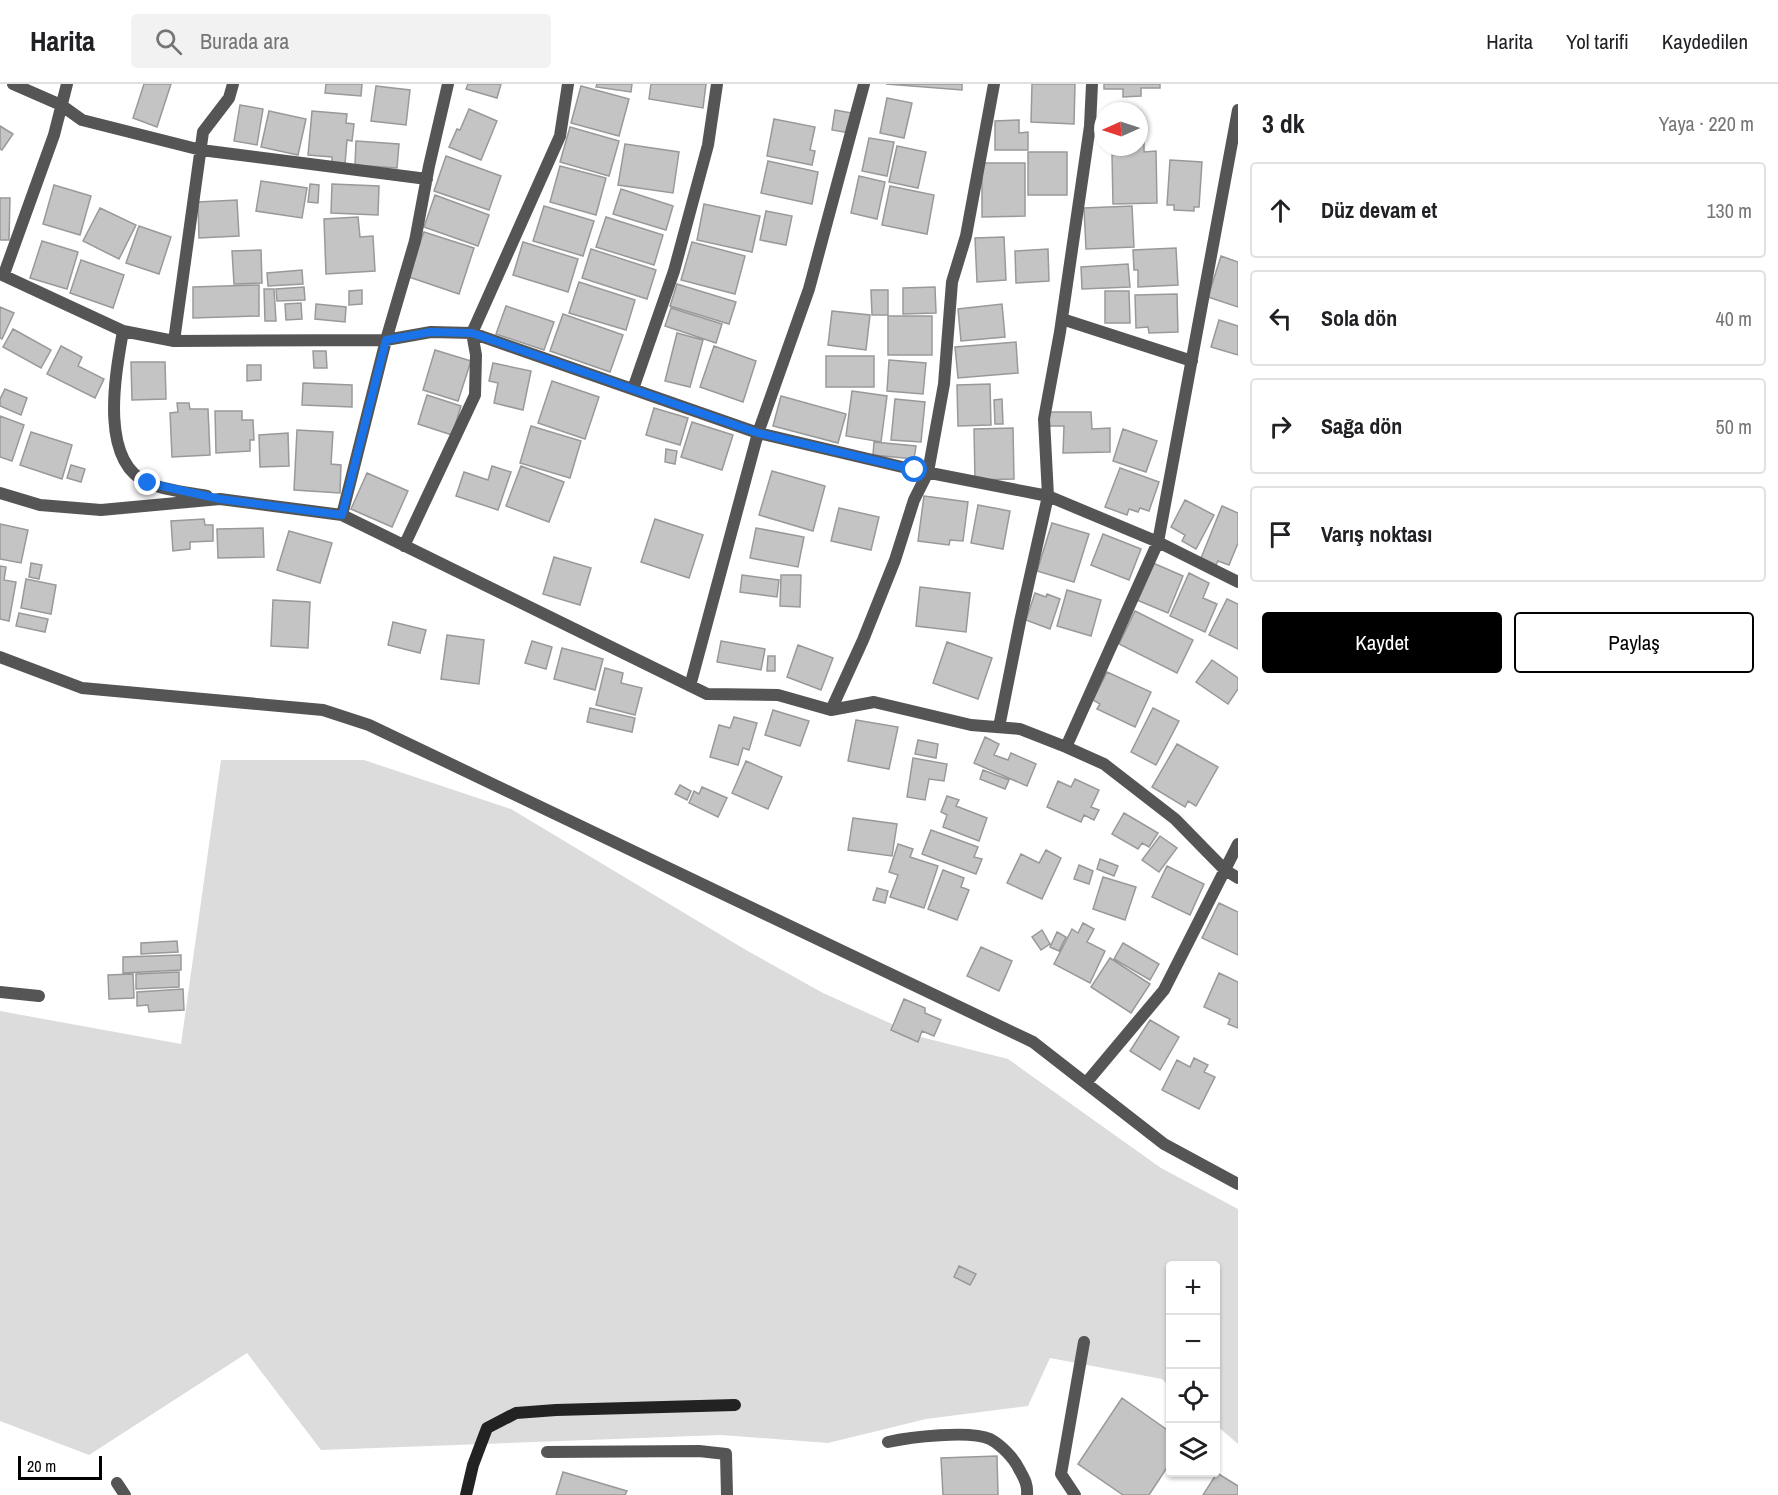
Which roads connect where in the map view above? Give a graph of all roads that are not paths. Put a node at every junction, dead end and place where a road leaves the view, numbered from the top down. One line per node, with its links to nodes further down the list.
1 (13, 84): 10 (street)
2 (67, 84): 10 (street)
3 (234, 84): 12 (street)
4 (448, 84): 13 (street)
5 (568, 84): 17 (street)
6 (717, 84): 21 (street)
7 (864, 84): 22 (street)
8 (994, 84): 23 (street)
9 (1092, 84): 15 (street)
10 (61, 105): 12 (street); 14 (street)
11 (1238, 110): 20 (street)
12 (201, 150): 13 (street); 19 (street)
13 (426, 179): 18 (street)
14 (2, 274): 16 (street)
15 (1062, 319): 20 (street); 25 (street)
16 (123, 331): 19 (street); 26 (street)
17 (472, 333): 18 (street); 21 (street); 29 (street)
18 (386, 340): 19 (street); 27 (street)
19 (174, 341)
20 (1192, 361): 28 (street)
21 (633, 389): 22 (street)
22 (758, 433): 23 (street); 32 (street)
23 (928, 472): 25 (street); 33 (street)
24 (0, 493): 26 (street)
25 (1047, 496): 28 (street); 34 (street)
26 (220, 499): 27 (street)
27 (342, 515): 29 (street)
28 (1158, 542): 30 (street); 35 (street)
29 (404, 546): 32 (street)
30 (1238, 582)
31 (0, 657): 41 (street)
32 (690, 687): 33 (street)
33 (831, 710): 34 (street)
34 (999, 727): 35 (street)
35 (1066, 747): 37 (street)
36 (1238, 844): 37 (street)
37 (1225, 870): 38 (street); 41 (street)
38 (1238, 878)
39 (0, 992): 40 (street)
40 (39, 996)
41 (1086, 1083): 42 (street)
42 (1238, 1184)
43 (1084, 1342): 52 (street)
44 (735, 1405): 49 (street)
45 (888, 1442): 51 (street)
46 (547, 1452): 50 (street)
47 (117, 1483): 48 (street)
48 (125, 1495)
49 (466, 1495)
50 (727, 1495)
51 (1027, 1495)
52 (1075, 1495)

